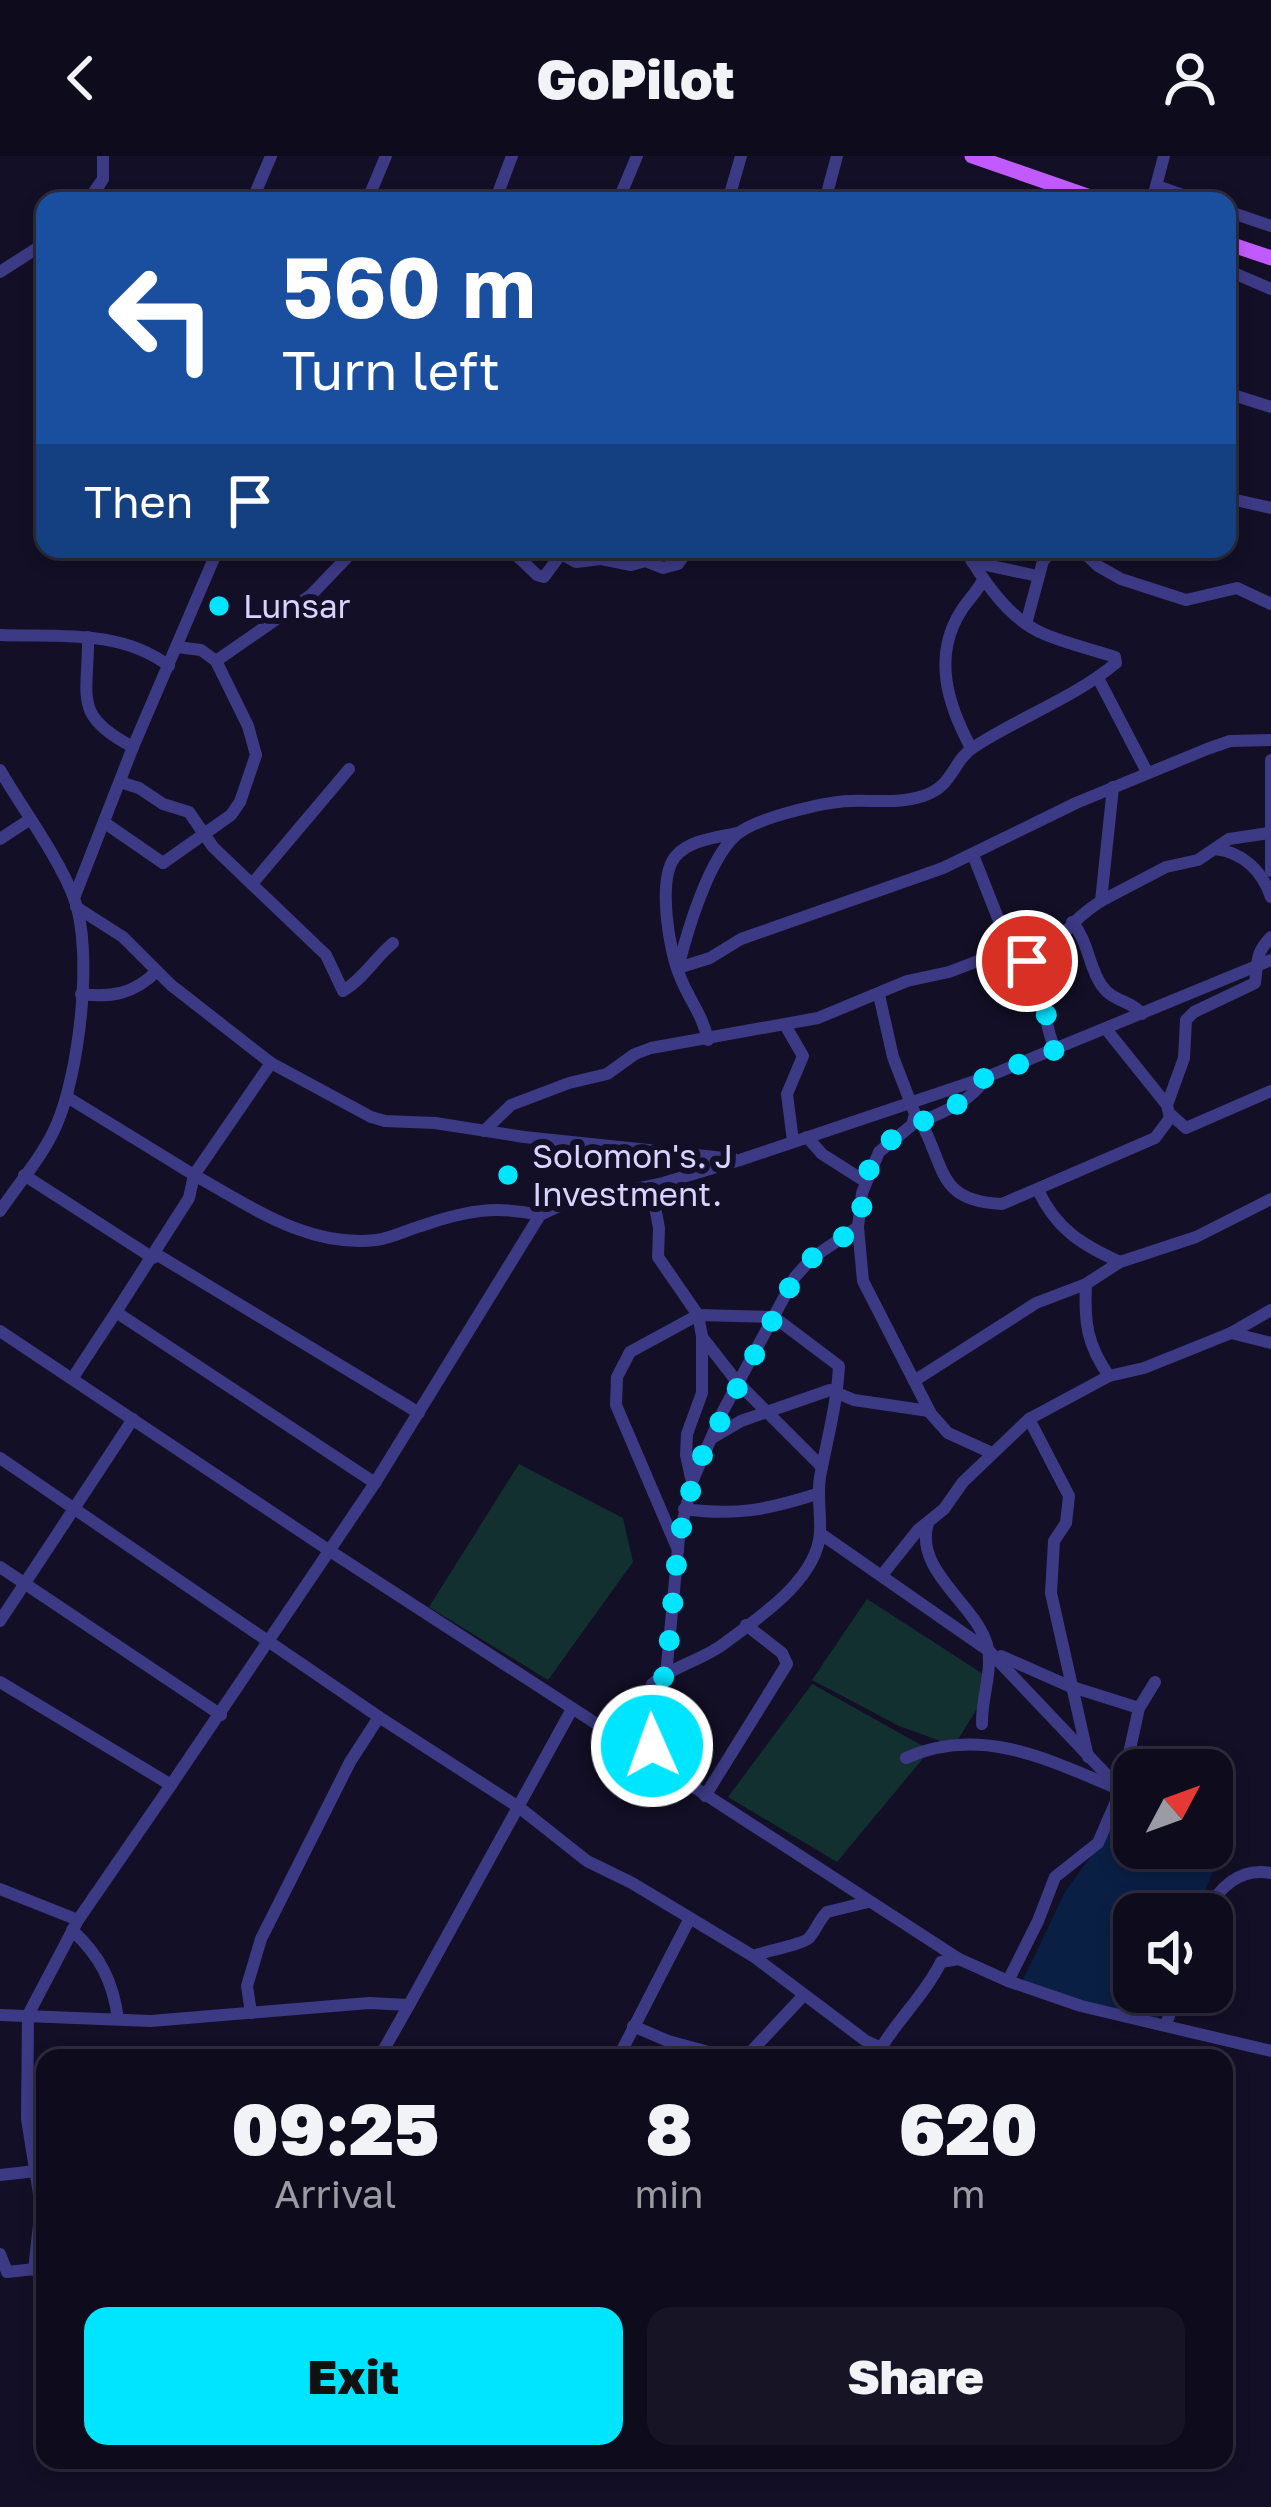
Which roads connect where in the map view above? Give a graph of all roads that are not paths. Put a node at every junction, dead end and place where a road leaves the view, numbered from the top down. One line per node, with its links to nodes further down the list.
1 (103, 156): 11 (street)
2 (271, 156): 12 (street)
3 (386, 156): 13 (street)
4 (512, 156): 14 (street)
5 (637, 156): 15 (street)
6 (741, 156): 16 (street)
7 (838, 156): 17 (street)
8 (972, 156): 18 (main road)
9 (1164, 156): 10 (street)
10 (1157, 186): 19 (street); 20 (street)
11 (94, 192)
12 (256, 192)
13 (371, 192)
14 (498, 192)
15 (622, 192)
16 (731, 192)
17 (828, 192)
18 (1070, 192)
19 (1155, 192)
20 (1174, 192)
21 (1236, 214): 22 (street)
22 (1271, 226)
23 (1236, 246): 25 (main road)
24 (36, 249): 26 (street)
25 (1271, 258)
26 (0, 272)
27 (1236, 274): 28 (street)
28 (1271, 290)
29 (1236, 396): 30 (street)
30 (1271, 407)
31 (1236, 500): 32 (street)
32 (1271, 508)
33 (214, 558): 49 (street)
34 (346, 558): 50 (street)
35 (520, 558): 36 (street)
36 (555, 558)
37 (570, 558): 38 (street)
38 (680, 558)
39 (971, 558): 44 (street)
40 (979, 558): 43 (street)
41 (1049, 558): 43 (street)
42 (1090, 558): 45 (street)
43 (1038, 576): 46 (street)
44 (983, 580): 46 (street); 55 (street)
45 (1271, 604)
46 (1026, 624): 52 (street)
47 (0, 635): 48 (street)
48 (88, 638): 51 (street); 54 (street)
49 (177, 647): 50 (street); 51 (street)
50 (216, 661): 66 (street)
51 (169, 666): 54 (street)
52 (1098, 678): 55 (street); 59 (street)
53 (1271, 740): 59 (street)
54 (133, 747): 60 (street)
55 (971, 748): 64 (street)
56 (1271, 760): 65 (street)
57 (349, 769): 71 (street)
58 (0, 770): 62 (street)
59 (1148, 772): 61 (street)
60 (120, 782): 63 (street); 66 (street)
61 (1113, 787): 69 (street); 73 (street)
62 (29, 820): 67 (street); 74 (street)
63 (105, 823): 66 (street); 74 (street)
64 (737, 833): 81 (street); 81 (street)
65 (1269, 833): 68 (street); 70 (street)
66 (204, 837): 71 (street)
67 (0, 839)
68 (1214, 849): 72 (street); 73 (street)
69 (973, 854): 78 (street); 81 (street)
70 (1271, 871)
71 (252, 884): 77 (street)
72 (1271, 897)
73 (1101, 901): 75 (street)
74 (75, 903): 82 (street); 84 (street)
75 (1072, 922): 83 (street); 86 (street)
76 (1271, 937): 80 (street)
77 (393, 943)
78 (1012, 948): 83 (street); 85 (street)
79 (1271, 960): 80 (street)
80 (1257, 967): 86 (street); 94 (street)
81 (677, 968): 89 (street)
82 (157, 971): 84 (street); 91 (street)
83 (1044, 978): 90 (street)
84 (80, 994): 93 (street)
85 (879, 995): 87 (street); 95 (street)
86 (1142, 1014): 88 (street)
87 (785, 1025): 89 (street); 97 (street)
88 (1106, 1029): 90 (street); 94 (street)
89 (708, 1040): 96 (street)
90 (1055, 1050): 95 (street)
91 (271, 1063): 96 (street); 100 (street)
92 (1271, 1091): 94 (street)
93 (67, 1097): 99 (street); 100 (street)
94 (1169, 1109): 103 (street)
95 (917, 1117): 97 (street); 101 (street); 103 (street)
96 (484, 1131): 98 (street)
97 (800, 1139): 98 (street); 101 (street)
98 (740, 1160): 102 (street)
99 (24, 1175): 105 (street); 108 (street)
100 (194, 1175): 106 (street); 108 (street)
101 (866, 1182): 107 (street)
102 (650, 1186): 106 (street); 113 (street)
103 (1038, 1190): 109 (street)
104 (1271, 1199): 109 (street)
105 (0, 1211)
106 (540, 1215): 126 (street)
107 (858, 1227): 114 (street); 121 (street)
108 (154, 1256): 112 (street); 126 (street)
109 (1120, 1262): 110 (street)
110 (1086, 1284): 119 (street); 121 (street)
111 (1271, 1310): 116 (street)
112 (116, 1312): 120 (street); 134 (street)
113 (698, 1315): 114 (street); 117 (street); 140 (street)
114 (774, 1317): 122 (street); 123 (street)
115 (0, 1330): 120 (street)
116 (1232, 1333): 118 (street); 119 (street)
117 (702, 1336): 122 (street); 133 (street)
118 (1271, 1343)
119 (1109, 1376): 128 (street)
120 (72, 1379): 127 (street)
121 (914, 1381): 124 (street)
122 (738, 1383): 125 (street); 129 (street)
123 (837, 1393): 124 (street); 125 (street); 132 (street)
124 (929, 1411): 130 (street)
125 (769, 1412): 129 (street); 132 (street)
126 (419, 1413): 134 (street)
127 (133, 1419): 136 (street); 141 (street)
128 (1029, 1419): 130 (street); 152 (street)
129 (711, 1439): 133 (street)
130 (992, 1453): 138 (street)
131 (0, 1458): 136 (street)
132 (822, 1467): 135 (street)
133 (692, 1482): 137 (street)
134 (375, 1483): 141 (street)
135 (817, 1494): 137 (street); 139 (street)
136 (75, 1509): 144 (street); 147 (street)
137 (684, 1509): 140 (street)
138 (929, 1522): 143 (street); 148 (street)
139 (821, 1534): 143 (street); 146 (street)
140 (678, 1550): 149 (street)
141 (330, 1551): 147 (street); 154 (street)
142 (0, 1568): 144 (street)
143 (882, 1575): 148 (street)
144 (25, 1584): 145 (street); 155 (street)
145 (0, 1621)
146 (746, 1625): 149 (street); 165 (street)
147 (270, 1642): 155 (street); 156 (street)
148 (989, 1651): 152 (street); 157 (street); 161 (street)
149 (666, 1675): 159 (street)
150 (0, 1682): 163 (street)
151 (1155, 1682): 153 (street)
152 (1069, 1686): 153 (street); 161 (street)
153 (1138, 1708): 158 (street)
154 (572, 1709): 159 (street); 166 (street)
155 (220, 1715): 163 (street)
156 (379, 1717): 166 (street); 179 (street)
157 (982, 1724)
158 (1130, 1749)
159 (647, 1757): 165 (street)
160 (906, 1758): 164 (street)
161 (1088, 1758): 162 (street)
162 (1113, 1782)
163 (171, 1784): 173 (street)
164 (1113, 1787)
165 (705, 1796): 171 (street)
166 (520, 1808): 172 (street); 178 (street)
167 (1113, 1808): 176 (street)
168 (1271, 1873): 170 (street)
169 (0, 1889): 173 (street)
170 (1218, 1893)
171 (868, 1902): 174 (street); 175 (street)
172 (690, 1918): 174 (street); 185 (street)
173 (75, 1925): 182 (street); 183 (street)
174 (753, 1956): 177 (street)
175 (959, 1959): 176 (street); 191 (street)
176 (1008, 1981): 184 (street)
177 (803, 1996): 189 (street); 190 (street)
178 (410, 2005): 179 (street); 186 (street)
179 (250, 2013): 183 (street)
180 (1170, 2013): 184 (street)
181 (0, 2014): 182 (street)
182 (28, 2015): 183 (street); 193 (street)
183 (118, 2019)
184 (1166, 2024): 192 (street)
185 (633, 2026): 187 (street); 188 (street)
186 (385, 2049)
187 (622, 2049)
188 (696, 2049)
189 (753, 2049)
190 (872, 2049)
191 (880, 2049)
192 (1271, 2051)
193 (36, 2152)
194 (36, 2171): 195 (street)
195 (0, 2175)
196 (0, 2254): 197 (street)
197 (36, 2269)

